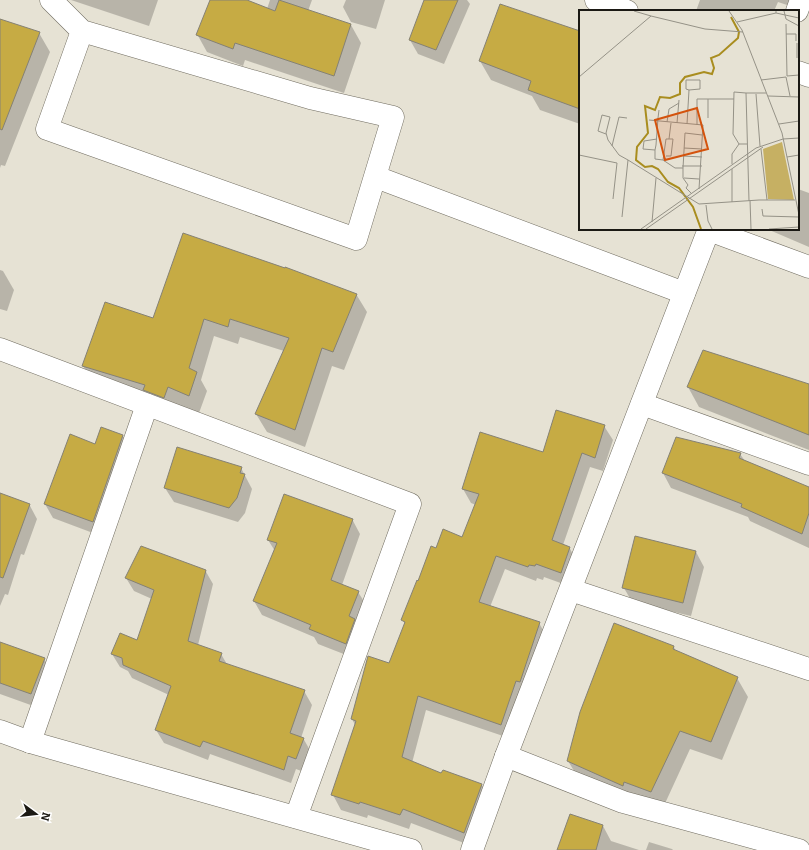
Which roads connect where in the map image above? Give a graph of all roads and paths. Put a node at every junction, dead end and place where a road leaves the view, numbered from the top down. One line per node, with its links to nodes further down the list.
1 (51, 0): 6 (street)
2 (596, 0): 4 (street)
3 (801, 0): 5 (street)
4 (624, 10)
5 (797, 10)
6 (82, 31): 9 (street); 9 (street)
7 (799, 72): 8 (street)
8 (809, 76)
9 (376, 177): 13 (street)
10 (709, 230): 13 (street)
11 (712, 230): 12 (street)
12 (809, 267)
13 (684, 293): 15 (street)
14 (0, 349): 16 (street)
15 (642, 404): 17 (street); 18 (street)
16 (147, 405): 21 (street); 23 (street)
17 (809, 464)
18 (571, 590): 19 (street); 22 (street)
19 (809, 669)
20 (0, 731): 21 (street)
21 (30, 742): 23 (street)
22 (506, 756): 25 (street); 26 (street)
23 (296, 817): 24 (street)
24 (411, 850)
25 (472, 850)
26 (799, 850)

